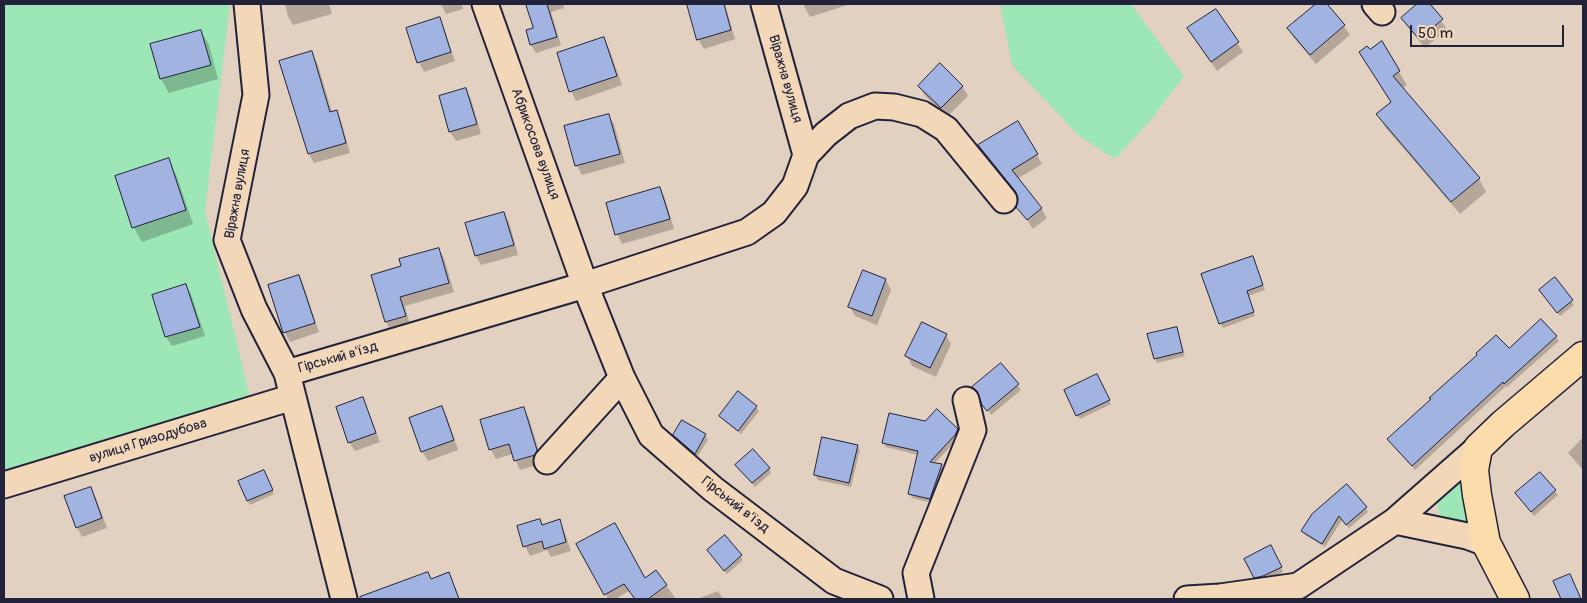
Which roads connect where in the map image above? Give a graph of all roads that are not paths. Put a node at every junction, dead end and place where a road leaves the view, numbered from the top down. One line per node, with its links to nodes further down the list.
1 (247, 4): 8 (street, Віражна вулиця)
2 (484, 4): 6 (street, Абрикосова вулиця)
3 (764, 4): 4 (street, Віражна вулиця)
4 (806, 155): 5 (street); 6 (street, Гірський в'їзд)
5 (1004, 200)
6 (585, 285): 8 (street, Гірський в'їзд); 9 (street, Гірський в'їзд)
7 (1583, 356): 12 (main road)
8 (287, 373): 10 (street, Гірський в'їзд)
9 (622, 378): 13 (street); 19 (street, Гірський в'їзд)
10 (293, 397): 14 (street, вулиця Гризодубова); 18 (street, Гірський в'їзд)
11 (966, 400): 20 (street)
12 (1478, 448): 15 (street); 16 (main road)
13 (547, 461)
14 (4, 485)
15 (1395, 521): 16 (street); 17 (street)
16 (1486, 543): 22 (main road)
17 (1295, 593): 21 (street)
18 (344, 599)
19 (880, 599)
20 (921, 599)
21 (1187, 599)
22 (1515, 599)

